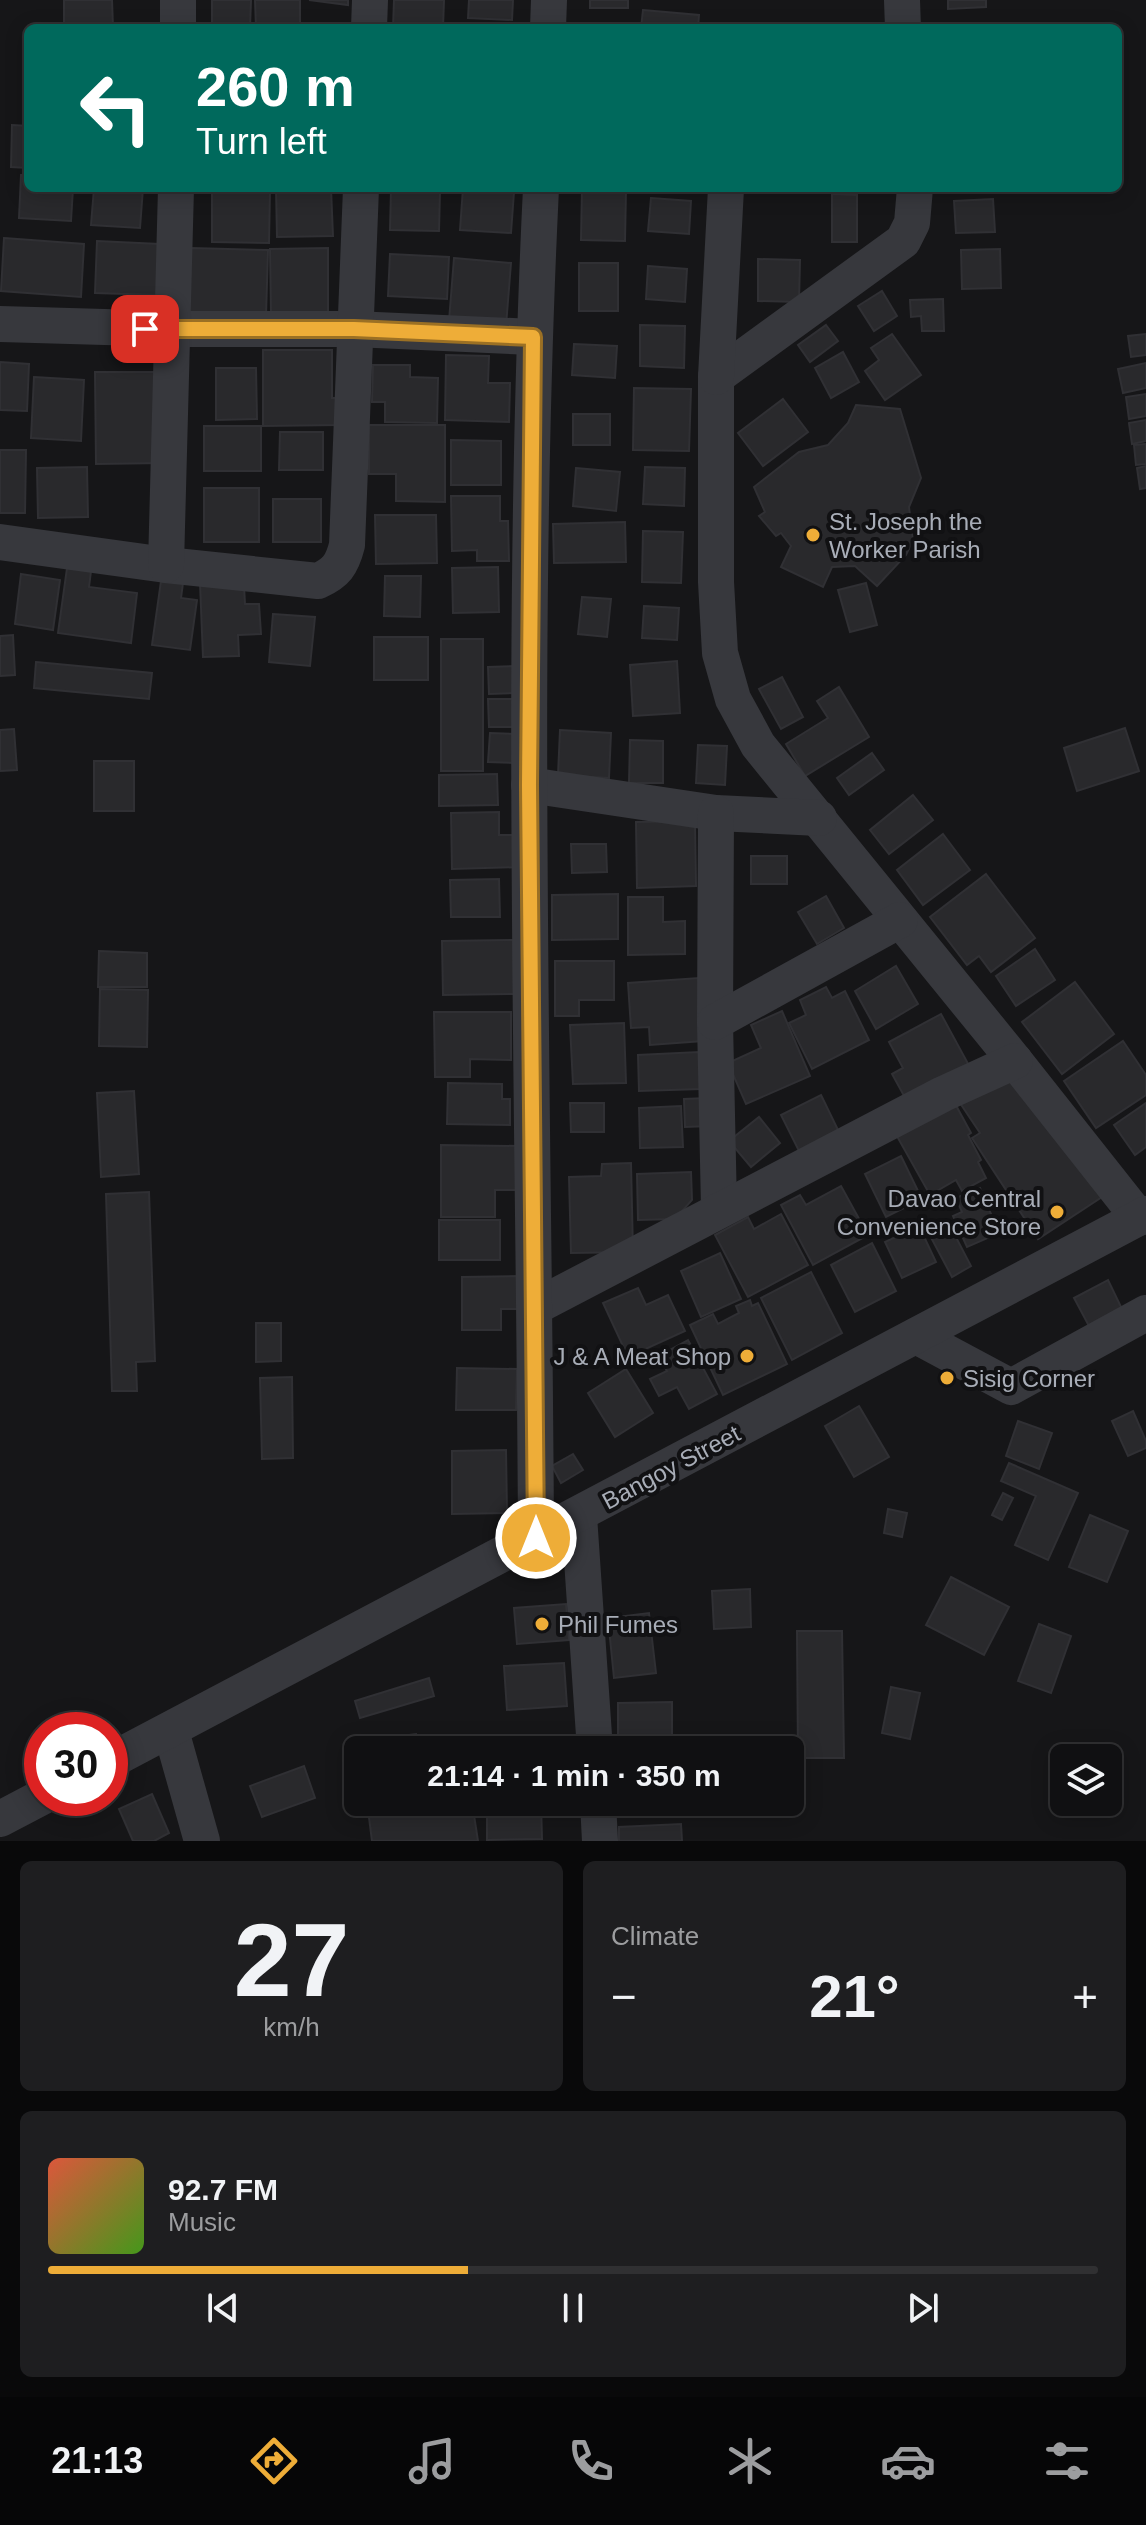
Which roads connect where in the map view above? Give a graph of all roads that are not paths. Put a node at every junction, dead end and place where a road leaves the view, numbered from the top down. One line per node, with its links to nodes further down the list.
1 (178, 0): 5 (street)
2 (370, 0): 6 (street)
3 (549, 0): 7 (street)
4 (902, 0): 8 (street)
5 (178, 24)
6 (369, 24)
7 (548, 24)
8 (903, 24)
9 (176, 192): 15 (street)
10 (361, 192): 16 (street)
11 (541, 192): 17 (street)
12 (726, 192): 18 (street)
13 (915, 192): 18 (street)
14 (0, 324): 15 (street)
15 (174, 329): 16 (street); 20 (street)
16 (354, 329): 17 (street); 20 (street)
17 (533, 337): 21 (street)
18 (716, 377): 23 (street)
19 (0, 542): 20 (street)
20 (166, 565)
21 (529, 785): 22 (street); 29 (street)
22 (716, 813): 23 (street); 25 (street)
23 (819, 818): 24 (street)
24 (900, 920): 25 (street); 26 (street)
25 (715, 1022): 27 (street)
26 (1015, 1061): 27 (street); 28 (street)
27 (719, 1208): 29 (street)
28 (1142, 1216): 31 (street, Bangoy Street)
29 (535, 1307): 33 (street)
30 (1146, 1313): 31 (street)
31 (916, 1336): 32 (street, Bangoy Street)
32 (579, 1516): 33 (street, Bangoy Street); 35 (street)
33 (536, 1538): 34 (street, Bangoy Street)
34 (171, 1731): 36 (street, Bangoy Street); 40 (street)
35 (594, 1736)
36 (128, 1752)
37 (24, 1806): 39 (street)
38 (599, 1816): 41 (street)
39 (0, 1819)
40 (202, 1841)
41 (600, 1841)

